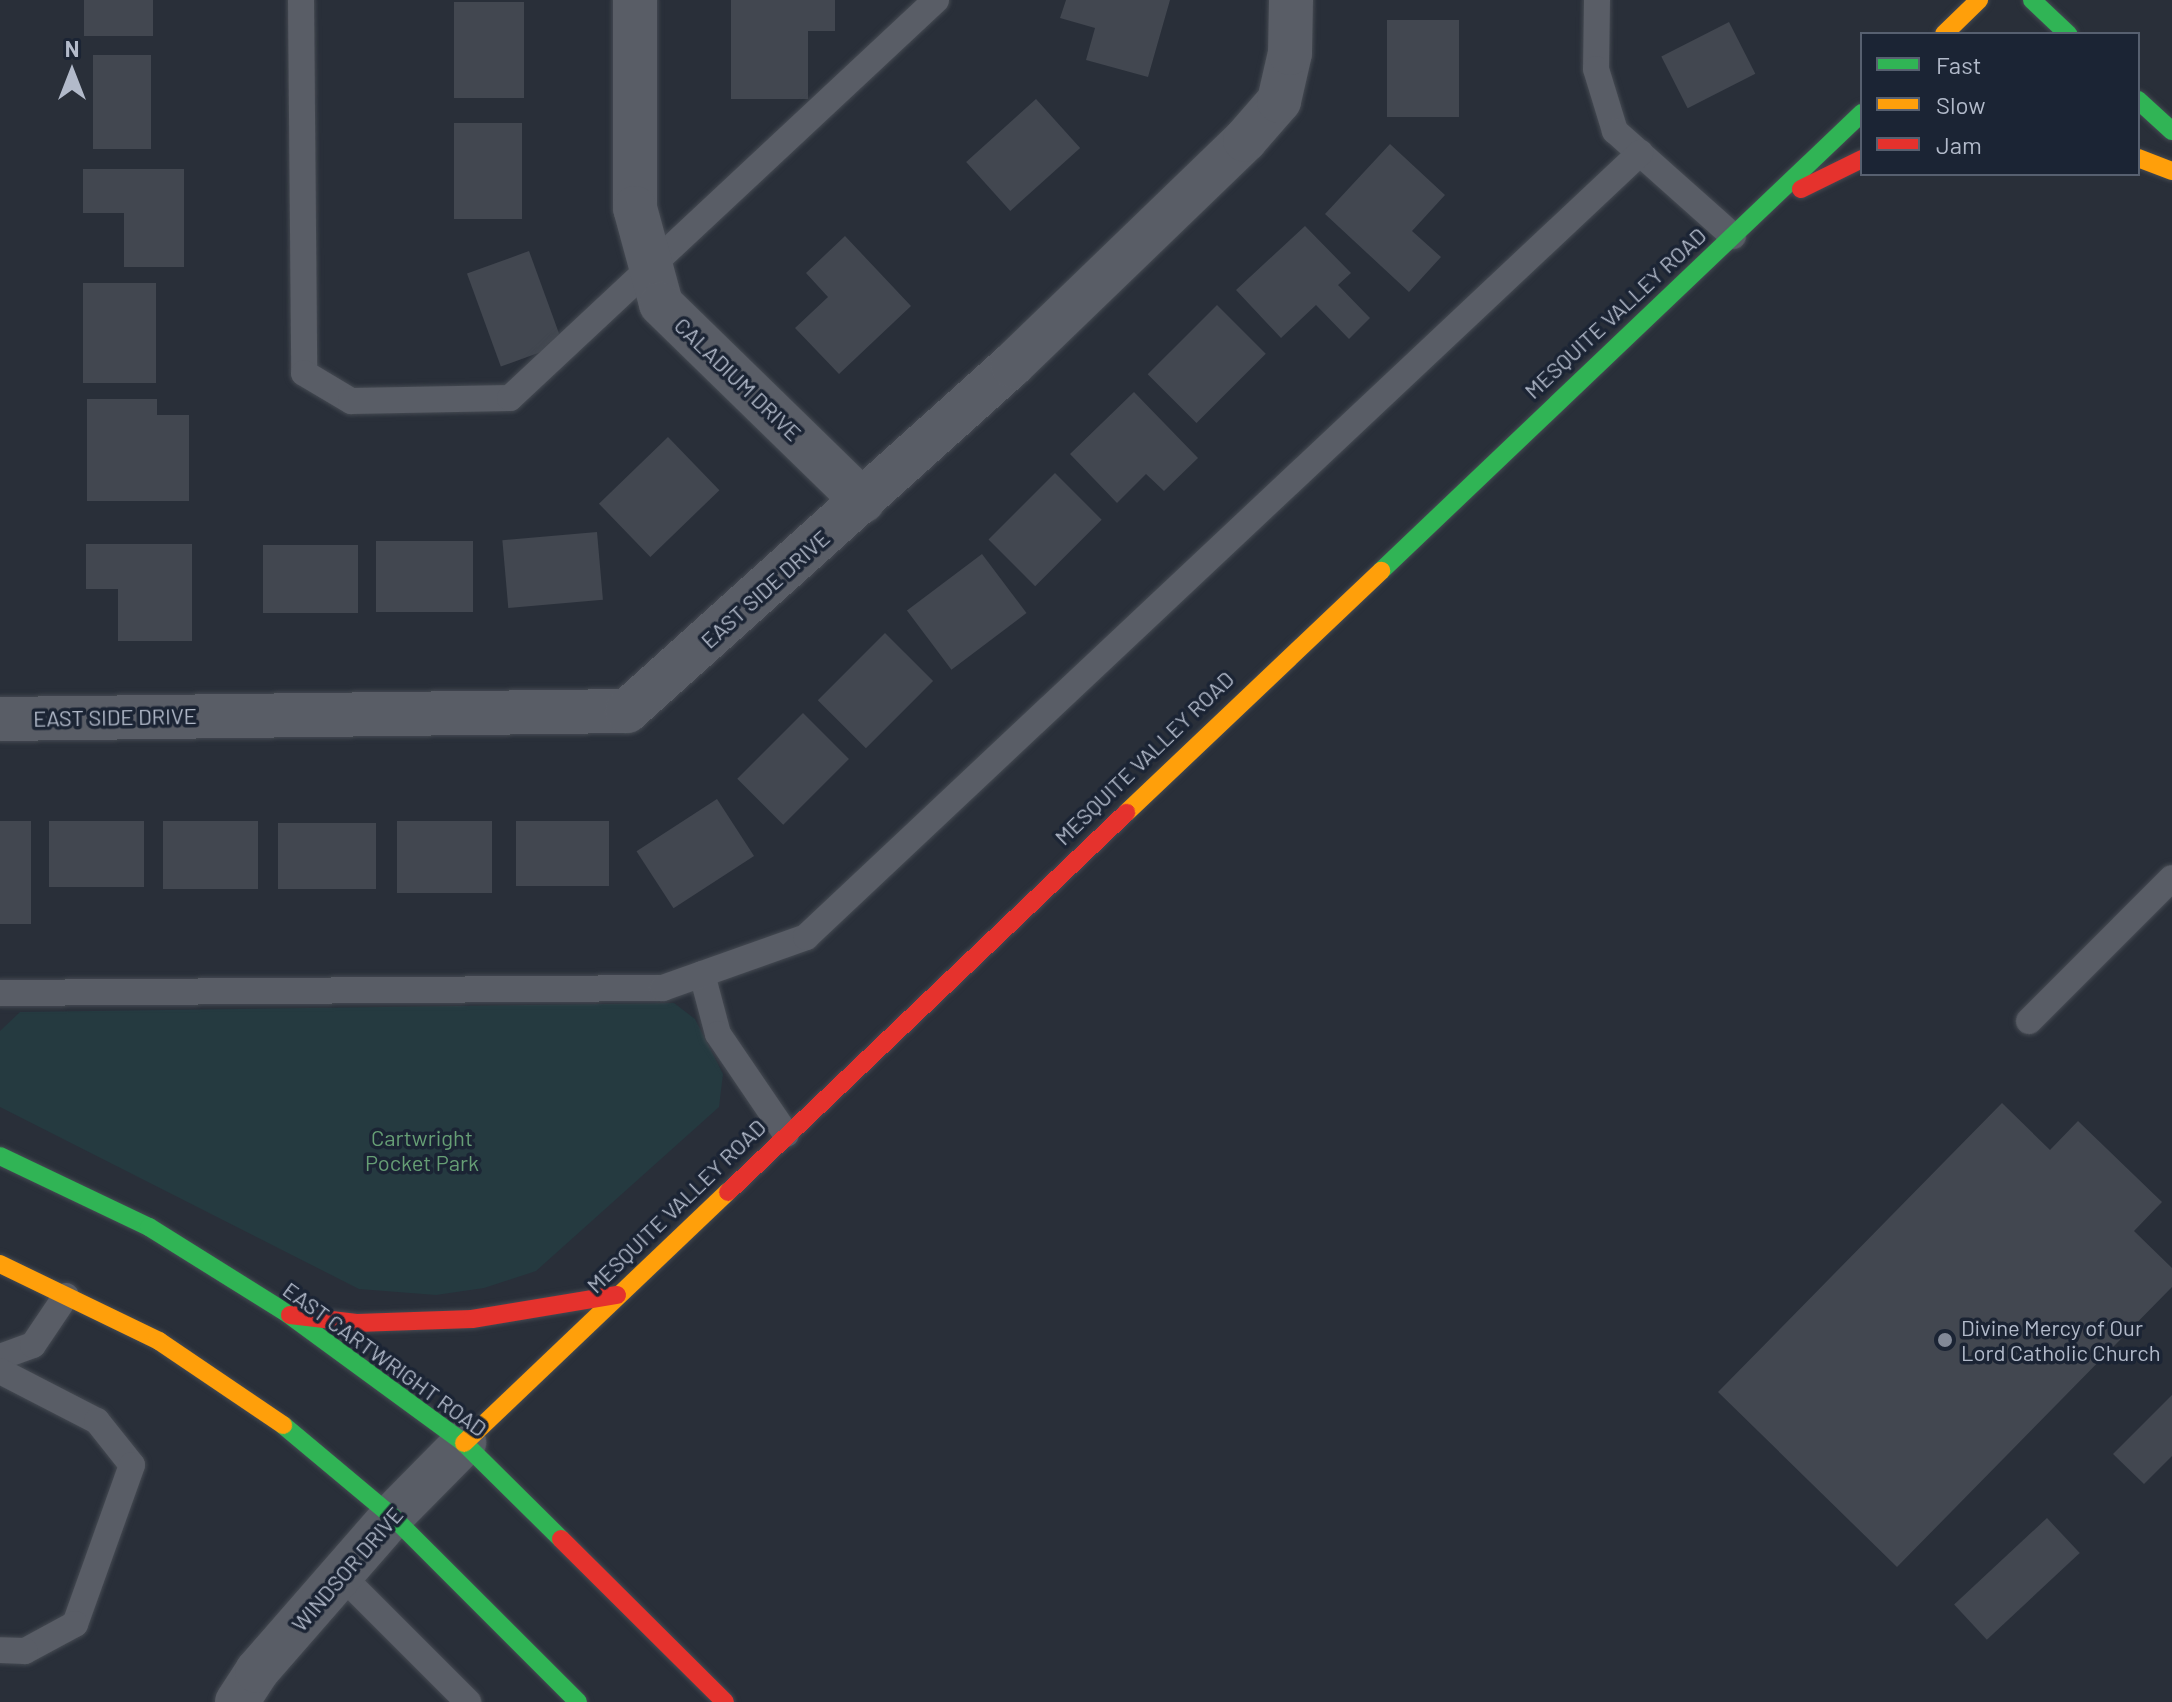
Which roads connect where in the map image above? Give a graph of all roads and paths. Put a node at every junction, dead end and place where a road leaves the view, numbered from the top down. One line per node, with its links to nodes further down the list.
1 (301, 0): 19 (lane)
2 (635, 0): 19 (street, CALADIUM DRIVE)
3 (936, 0): 19 (lane)
4 (1291, 0): 20 (street, EAST SIDE DRIVE)
5 (1597, 0): 13 (lane)
6 (1979, 0): 8 (street)
7 (2032, 0): 9 (street)
8 (1946, 32)
9 (2066, 32)
10 (2140, 102): 12 (street)
11 (1860, 115): 17 (street, MESQUITE VALLEY ROAD)
12 (2172, 131)
13 (1640, 153): 18 (lane); 23 (lane)
14 (2140, 159): 16 (street)
15 (1860, 160): 17 (street)
16 (2172, 171)
17 (1763, 208): 18 (street, MESQUITE VALLEY ROAD)
18 (1733, 236): 26 (street, MESQUITE VALLEY ROAD)
19 (651, 265): 20 (street, CALADIUM DRIVE)
20 (863, 501): 21 (street, EAST SIDE DRIVE)
21 (0, 719)
22 (2172, 878): 25 (lane)
23 (702, 974): 24 (lane); 26 (lane)
24 (0, 993)
25 (2029, 1021)
26 (786, 1134): 29 (street, MESQUITE VALLEY ROAD)
27 (0, 1156): 31 (street, EAST CARTWRIGHT ROAD)
28 (0, 1264): 30 (street)
29 (617, 1295): 31 (street); 34 (street, MESQUITE VALLEY ROAD)
30 (66, 1296): 32 (lane); 35 (street)
31 (288, 1314): 34 (street, EAST CARTWRIGHT ROAD)
32 (0, 1357)
33 (0, 1371): 37 (lane)
34 (464, 1443): 35 (street, WINDSOR DRIVE); 41 (street, EAST CARTWRIGHT ROAD)
35 (392, 1516): 36 (street, WINDSOR DRIVE); 40 (street)
36 (341, 1575): 38 (street, WINDSOR DRIVE); 39 (lane)
37 (0, 1650)
38 (237, 1702)
39 (468, 1702)
40 (578, 1702)
41 (725, 1702)

